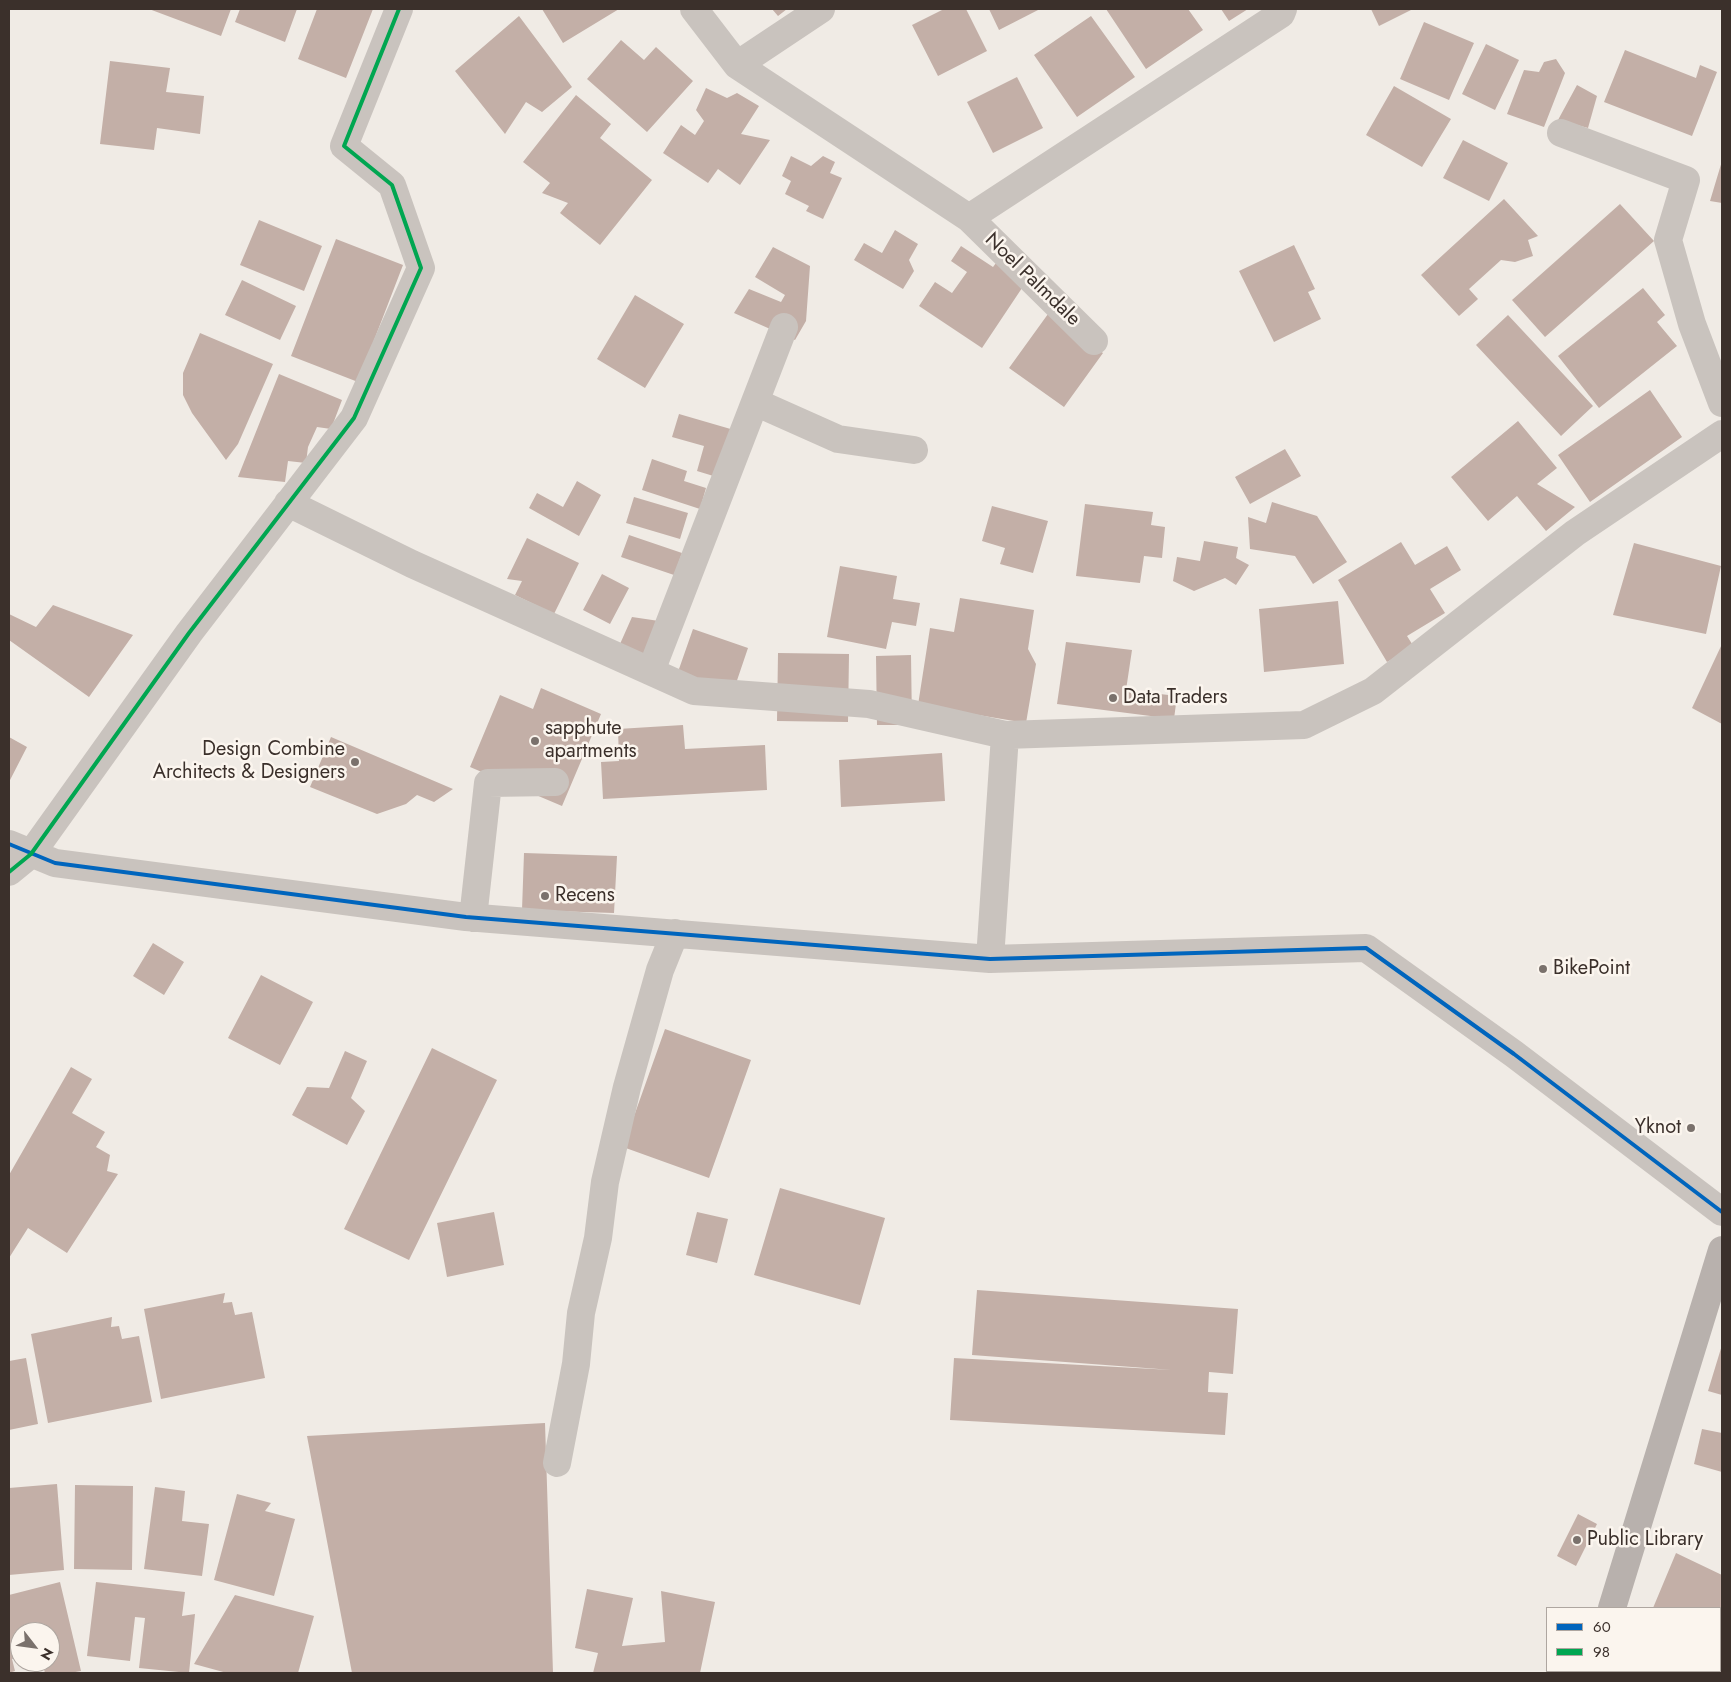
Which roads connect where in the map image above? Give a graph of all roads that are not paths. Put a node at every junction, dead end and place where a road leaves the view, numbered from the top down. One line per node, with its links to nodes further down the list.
1 (398, 9): 14 (street)
2 (694, 9): 5 (street, Noel Palmdale)
3 (821, 9): 5 (street)
4 (1283, 9): 7 (street)
5 (737, 65): 7 (street, Noel Palmdale)
6 (1561, 133): 11 (street)
7 (969, 218): 9 (street, Noel Palmdale)
8 (784, 326): 10 (street)
9 (1094, 341)
10 (755, 402): 13 (street); 15 (street)
11 (1722, 403)
12 (1722, 434): 16 (street)
13 (914, 450)
14 (288, 503): 15 (street); 18 (street)
15 (651, 671): 16 (street)
16 (1005, 735): 22 (street)
17 (555, 782): 20 (street)
18 (20, 849): 19 (street); 20 (street)
19 (9, 872)
20 (473, 918): 21 (street)
21 (675, 933): 22 (street); 25 (street)
22 (990, 959): 23 (street)
23 (1722, 1212)
24 (1722, 1250): 26 (main road)
25 (557, 1463)
26 (1612, 1607)

